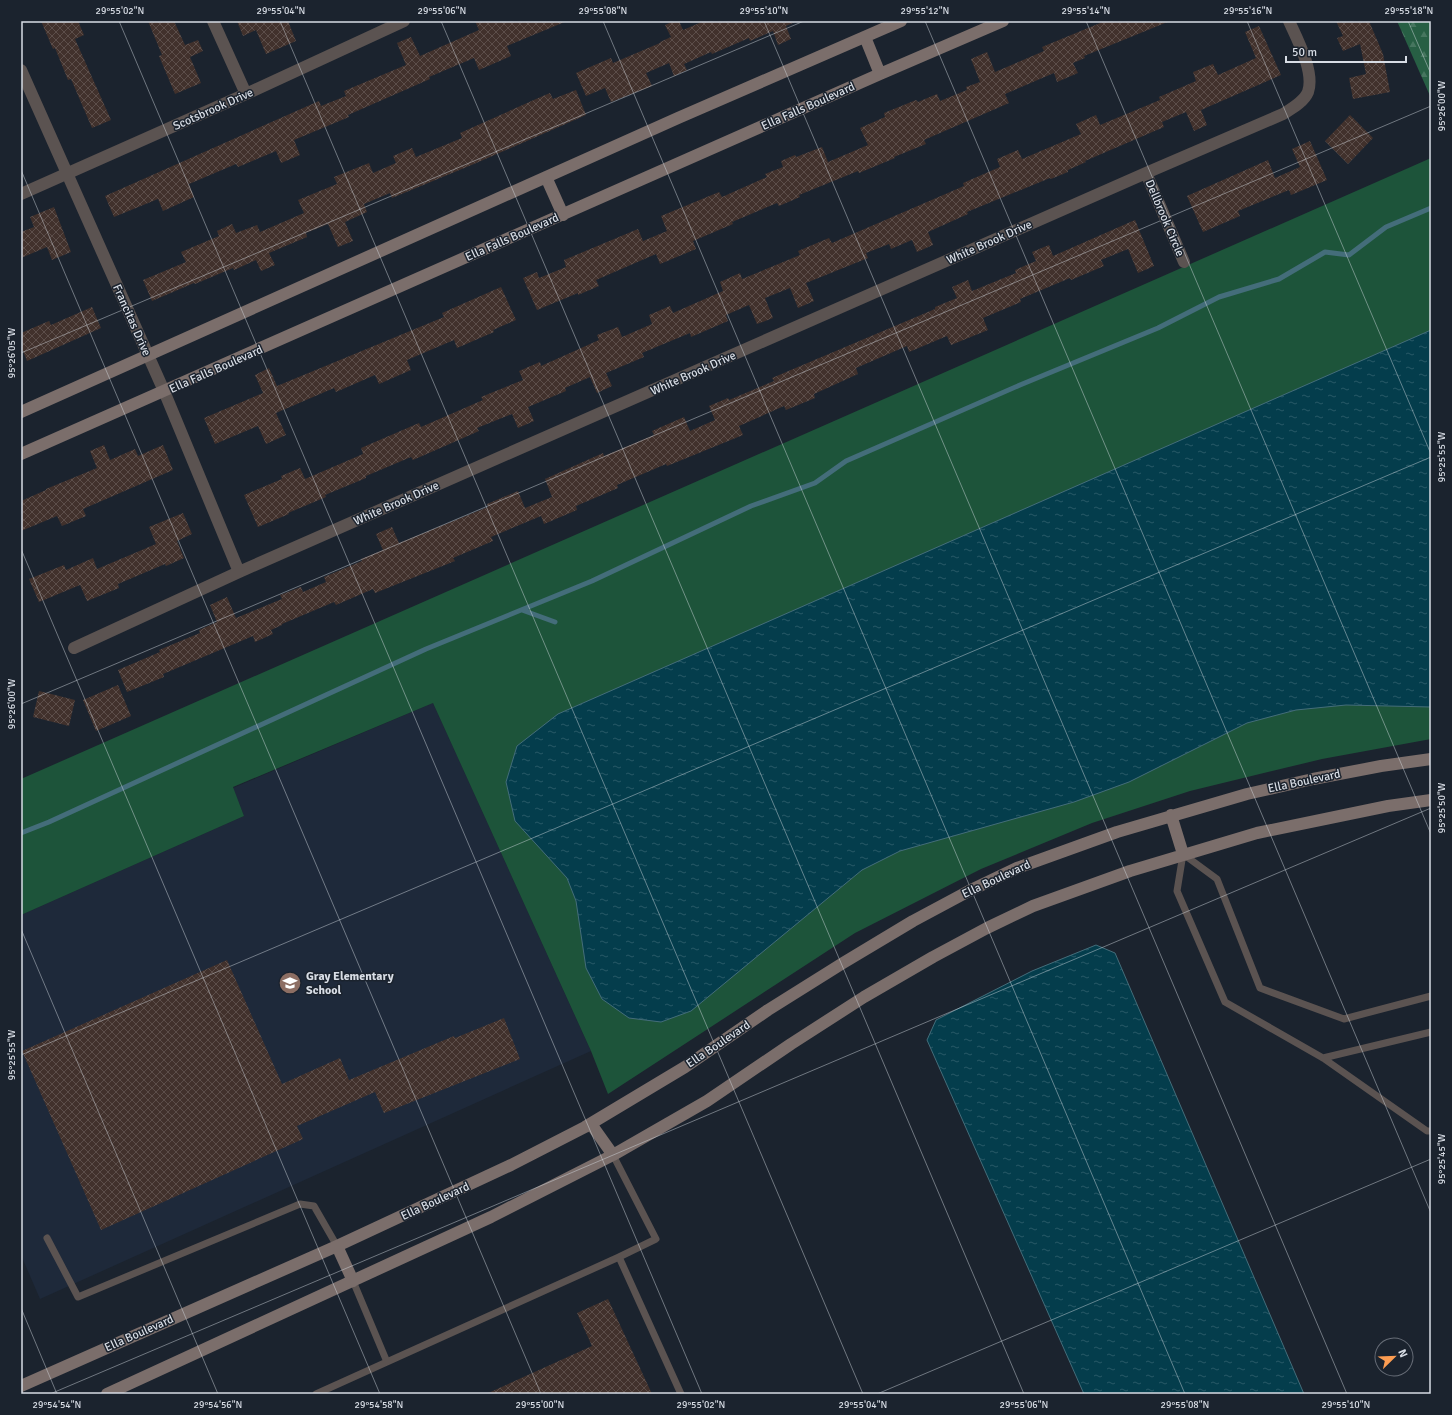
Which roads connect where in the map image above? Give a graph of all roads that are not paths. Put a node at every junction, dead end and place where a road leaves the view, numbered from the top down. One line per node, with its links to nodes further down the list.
1 (213, 21): 9 (street)
2 (404, 21): 9 (street, Scotsbrook Drive)
3 (901, 21): 6 (main road)
4 (1003, 21): 8 (main road, Ella Falls Boulevard)
5 (1289, 21): 10 (street, White Brook Drive)
6 (865, 37): 8 (main road); 12 (main road)
7 (21, 70): 11 (street, Francitas Drive)
8 (880, 74): 14 (main road, Ella Falls Boulevard)
9 (246, 94): 11 (street, Scotsbrook Drive)
10 (1146, 173): 15 (street, Dellbrook Circle); 20 (street, White Brook Drive)
11 (67, 174): 13 (street, Scotsbrook Drive); 16 (street, Francitas Drive)
12 (546, 177): 14 (main road); 16 (main road)
13 (21, 194)
14 (563, 215): 17 (main road, Ella Falls Boulevard)
15 (1184, 262)
16 (148, 355): 17 (street, Francitas Drive); 18 (main road)
17 (164, 392): 19 (main road, Ella Falls Boulevard); 20 (street, Francitas Drive)
18 (21, 412)
19 (21, 454)
20 (239, 572): 21 (street, White Brook Drive)
21 (74, 648)
22 (1431, 759): 24 (main road, Ella Boulevard)
23 (1431, 800): 25 (main road)
24 (1172, 815): 25 (main road); 29 (main road, Ella Boulevard)
25 (1184, 854): 26 (lane); 28 (lane); 31 (main road)
26 (1431, 996)
27 (1431, 1032): 28 (lane)
28 (1323, 1058): 30 (lane)
29 (591, 1124): 31 (main road); 33 (main road, Ella Boulevard)
30 (1431, 1131)
31 (613, 1155): 34 (lane); 35 (main road)
32 (47, 1238): 33 (lane)
33 (338, 1246): 35 (main road); 37 (main road, Ella Boulevard)
34 (619, 1257): 36 (lane); 40 (lane)
35 (353, 1281): 36 (lane); 38 (main road)
36 (387, 1362): 39 (lane)
37 (24, 1385)
38 (107, 1394)
39 (316, 1394)
40 (681, 1394)

